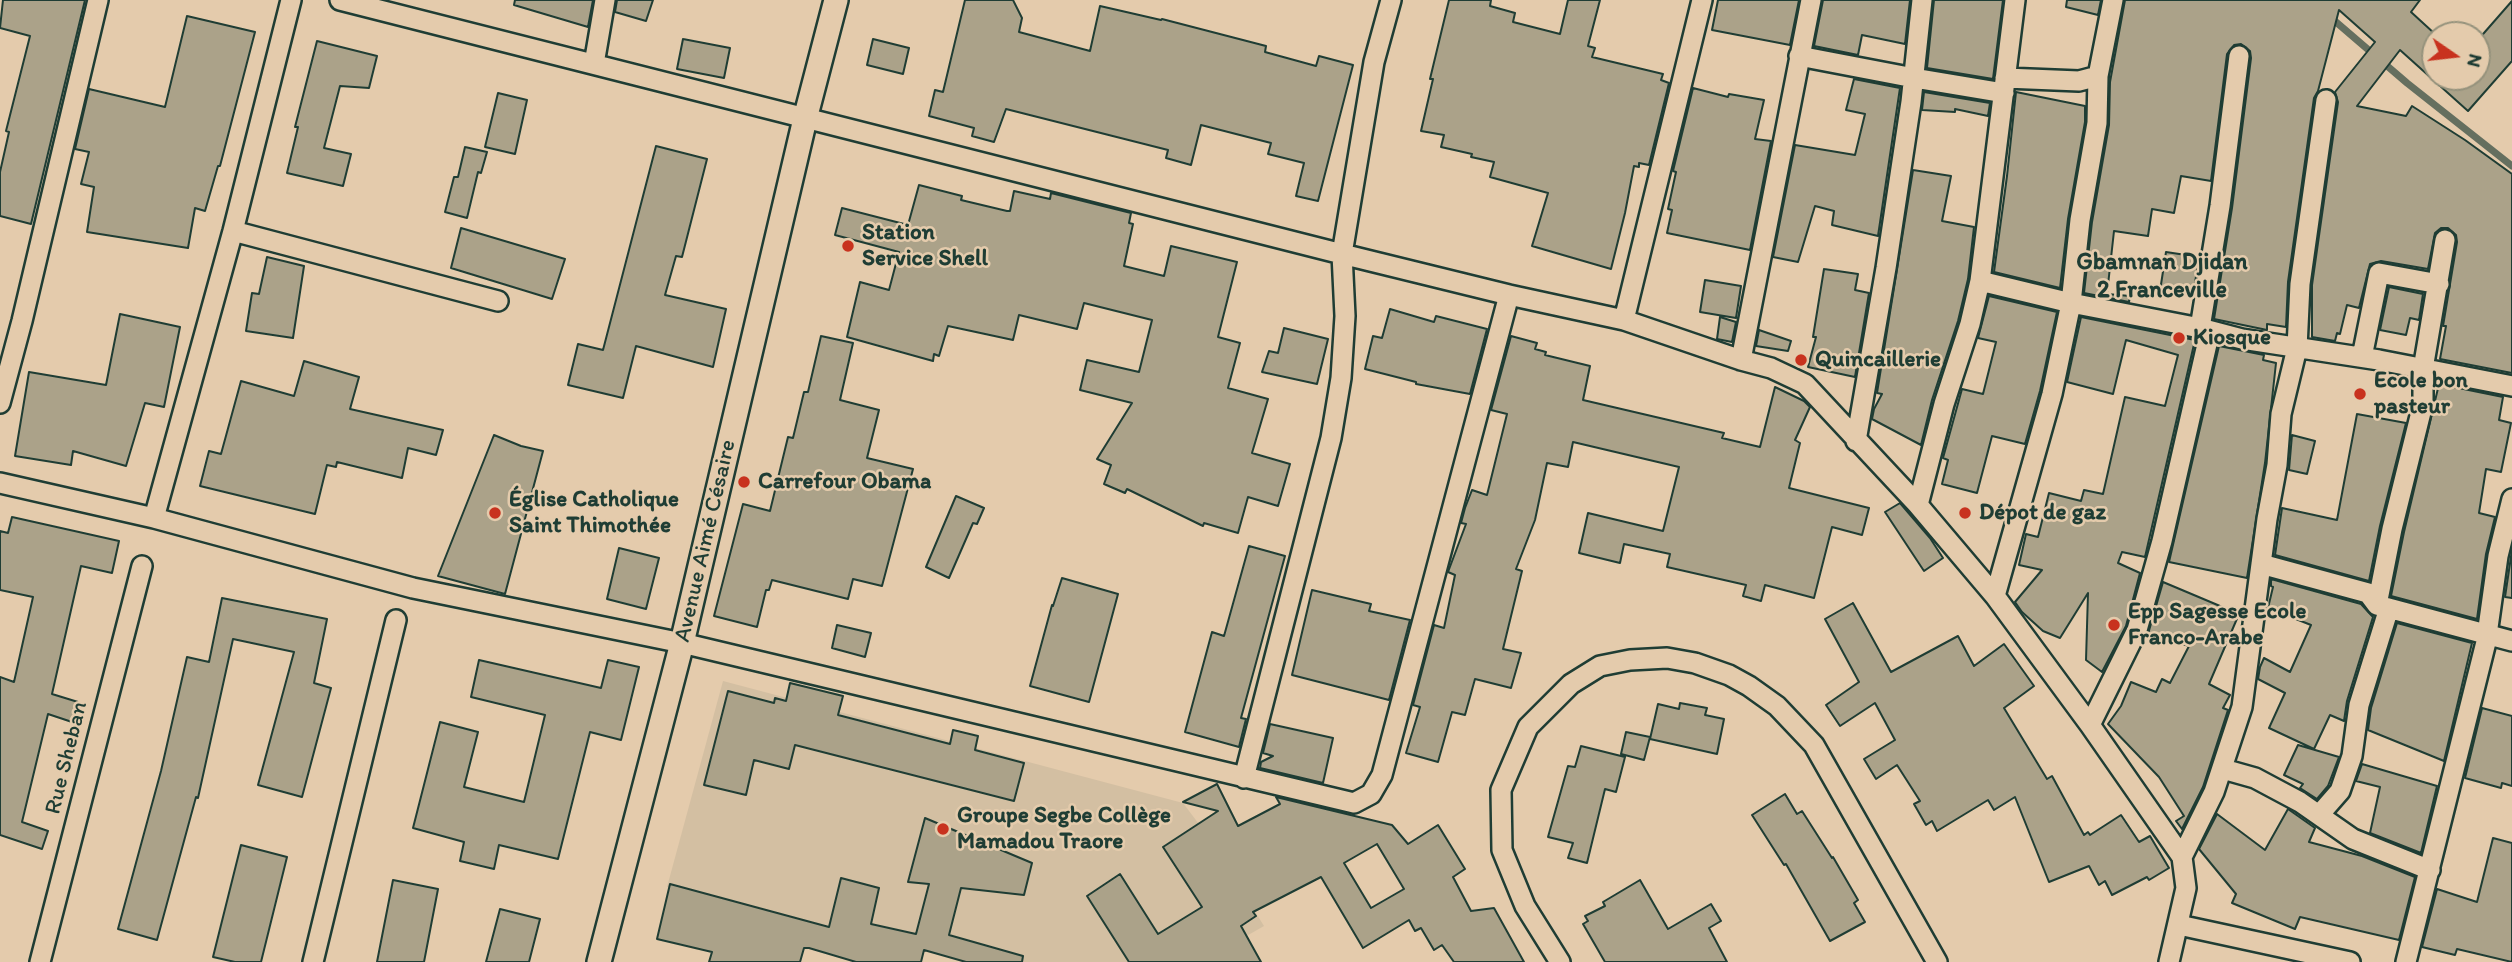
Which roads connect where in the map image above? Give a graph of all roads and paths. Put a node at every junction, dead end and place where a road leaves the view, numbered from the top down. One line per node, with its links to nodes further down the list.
1 (98, 0): 35 (street)
2 (291, 0): 20 (street)
3 (340, 0): 14 (street)
4 (605, 0): 14 (street)
5 (836, 0): 19 (street, Avenue Aimé Césaire)
6 (1391, 0): 22 (street)
7 (1702, 0): 28 (street)
8 (1811, 0): 12 (street)
9 (1922, 0): 16 (street)
10 (2015, 0): 17 (street)
11 (2113, 0): 15 (street)
12 (1799, 56): 16 (street); 32 (street)
13 (2239, 56): 29 (street)
14 (594, 64): 19 (street)
15 (2098, 76): 17 (street); 27 (street)
16 (1914, 78): 17 (street); 36 (street)
17 (2005, 85): 23 (street)
18 (2326, 100): 30 (street)
19 (806, 119): 22 (street); 48 (street, Avenue Aimé Césaire)
20 (233, 231): 26 (street); 40 (street)
21 (2445, 240): 24 (street)
22 (1342, 254): 25 (street); 51 (street)
23 (1980, 281): 27 (street); 39 (street)
24 (2438, 284): 31 (street); 33 (street)
25 (1508, 295): 28 (street); 51 (street)
26 (498, 301)
27 (2071, 303): 29 (street); 43 (street)
28 (1624, 320): 32 (street)
29 (2205, 330): 30 (street); 49 (street)
30 (2297, 348): 31 (street); 41 (street)
31 (2362, 358): 33 (street)
32 (1741, 360): 36 (street)
33 (2423, 369): 34 (street); 44 (street)
34 (2512, 386)
35 (0, 403)
36 (1856, 441): 39 (street)
37 (0, 483): 40 (street)
38 (2512, 499): 46 (street)
39 (1918, 505): 43 (street)
40 (154, 519): 48 (street)
41 (2261, 564): 44 (street); 50 (street)
42 (142, 566): 56 (street, Rue Sheban)
43 (1995, 596): 49 (street)
44 (2383, 607): 46 (street); 52 (street)
45 (396, 620): 57 (street)
46 (2487, 635): 47 (street); 54 (street)
47 (2512, 641)
48 (682, 643): 51 (street); 58 (street, Avenue Aimé Césaire)
49 (2090, 725): 53 (street)
50 (2223, 769): 52 (street); 53 (street)
51 (1244, 778)
52 (2319, 815): 54 (street)
53 (2182, 857): 55 (street)
54 (2430, 870): 63 (street)
55 (2179, 925): 61 (street); 62 (street)
56 (40, 962)
57 (313, 962)
58 (599, 962)
59 (1560, 962): 60 (street)
60 (1937, 962)
61 (2169, 962)
62 (2350, 962)
63 (2406, 962)

